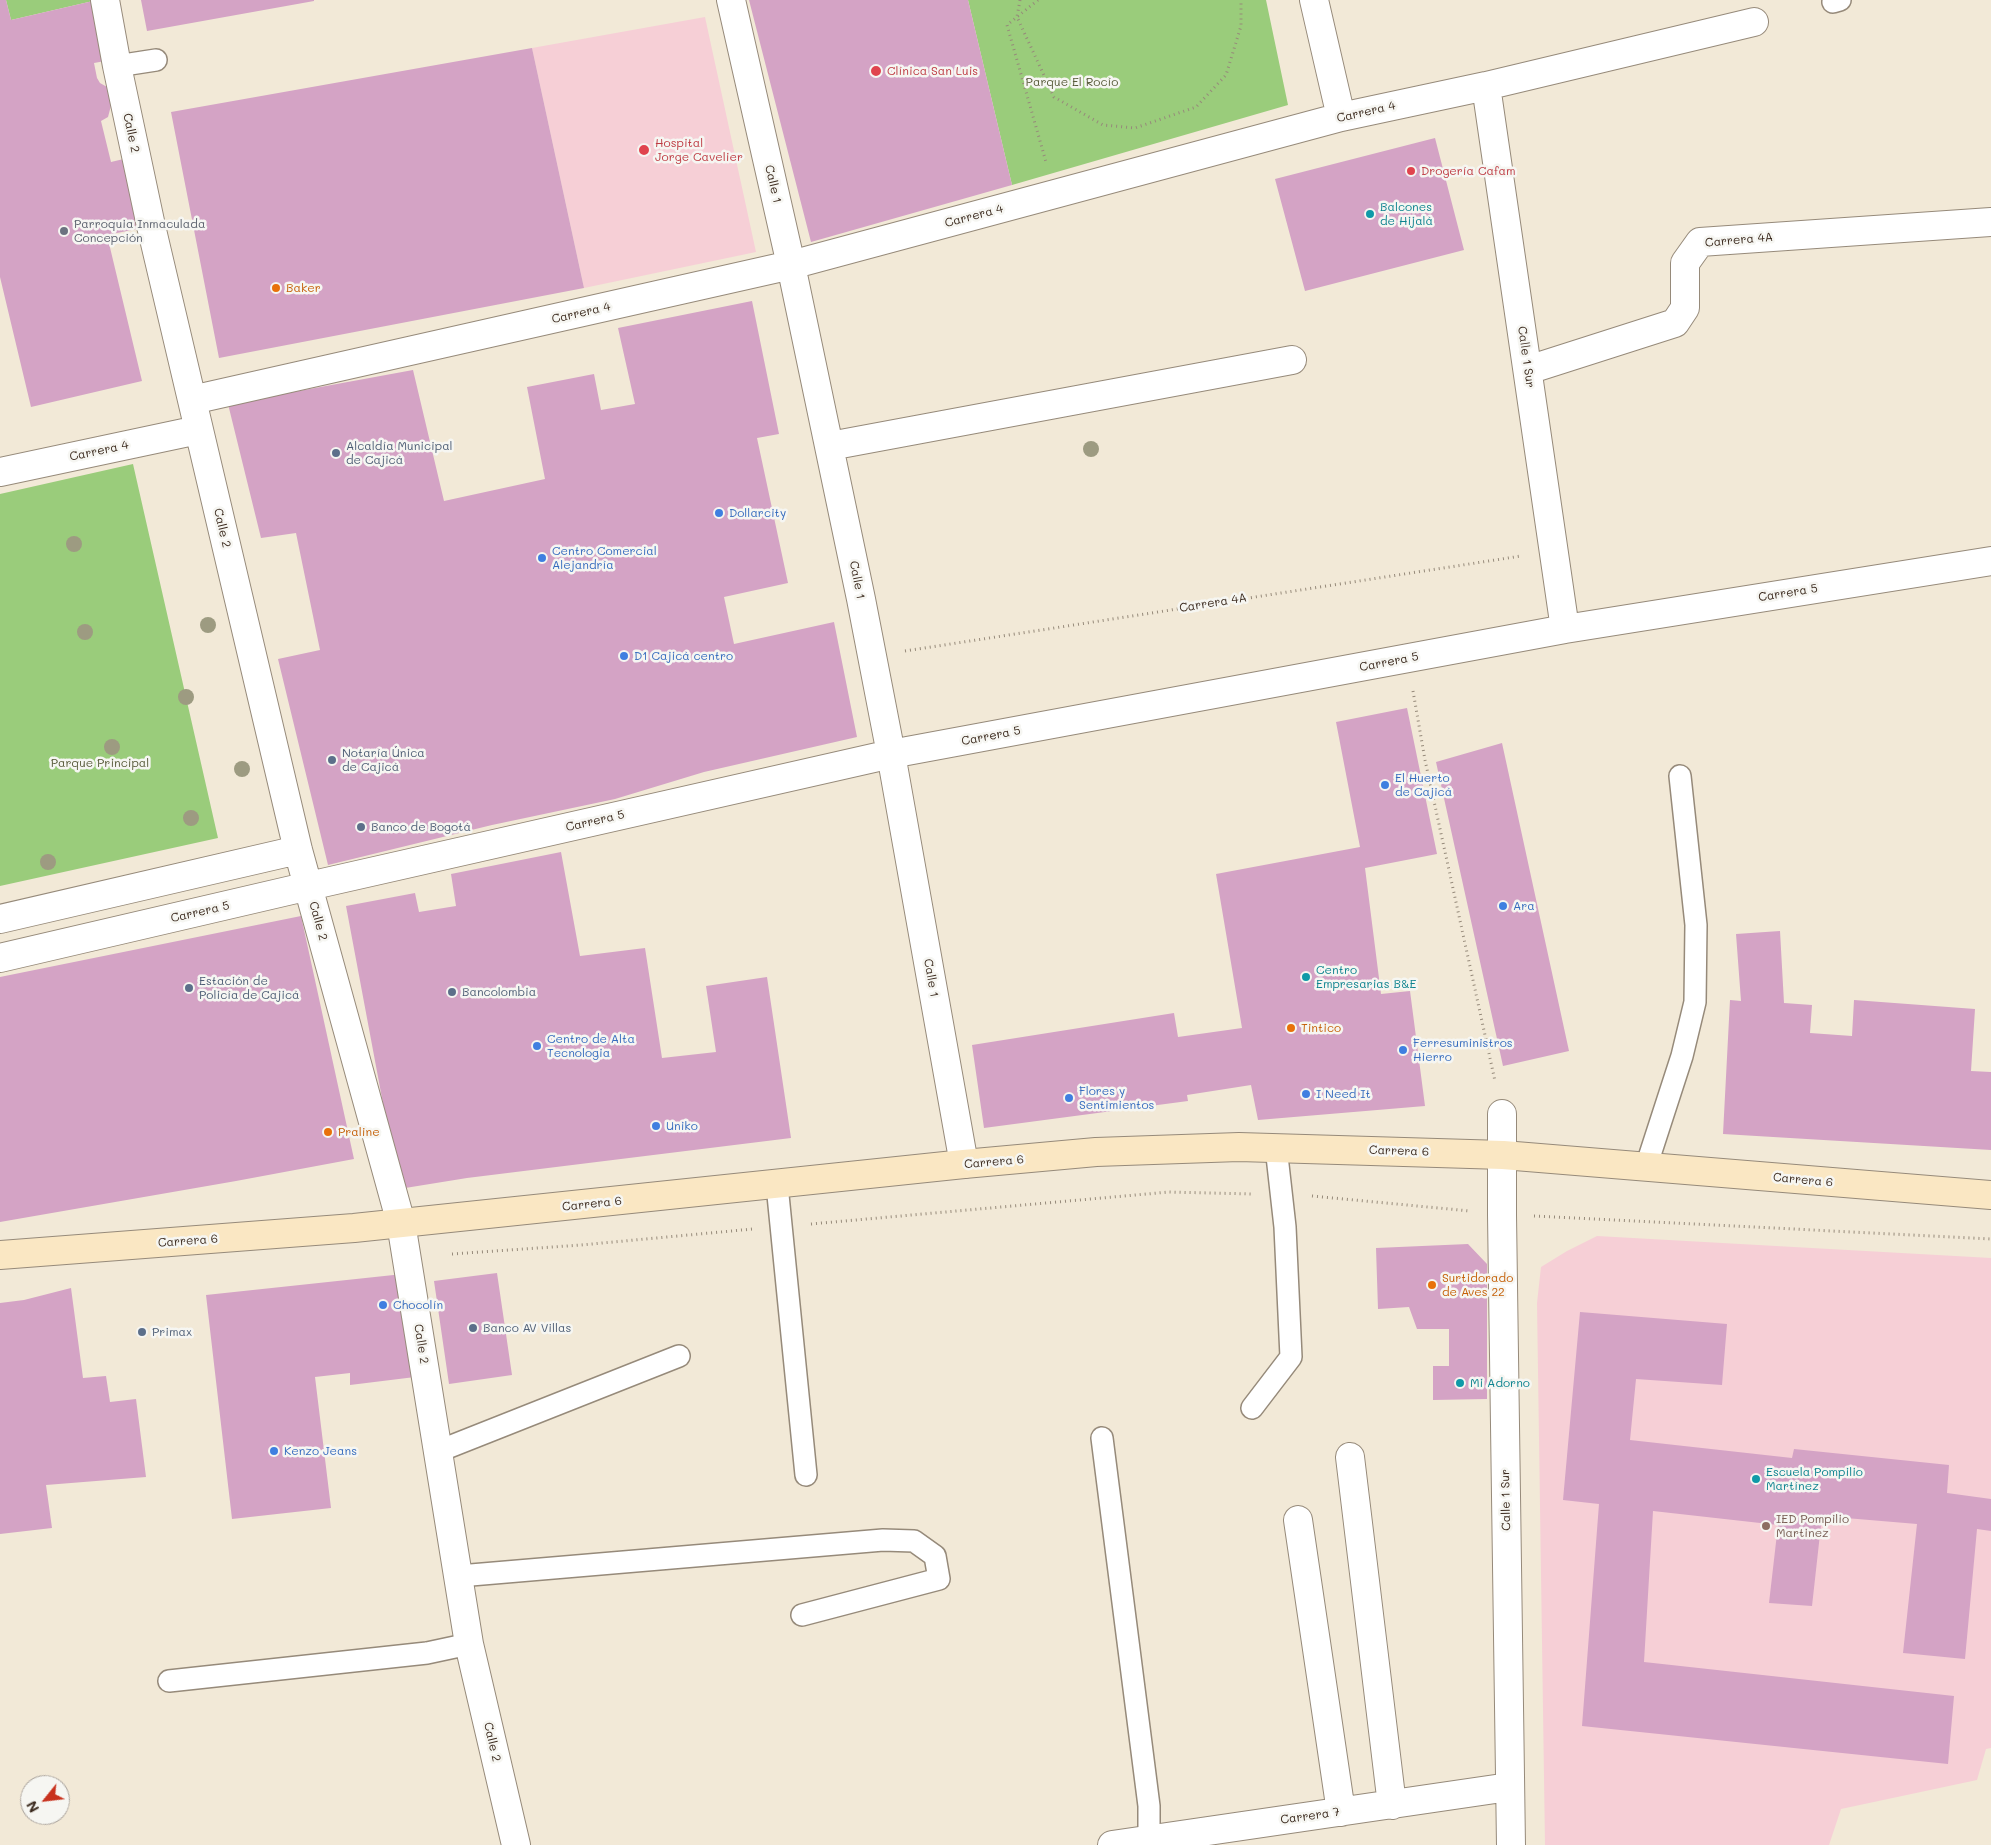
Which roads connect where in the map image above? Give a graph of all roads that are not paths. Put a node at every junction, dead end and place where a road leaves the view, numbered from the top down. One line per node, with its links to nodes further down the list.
1 (105, 0): 6 (street, Calle 2)
2 (731, 0): 10 (street, Calle 1)
3 (1314, 0): 8 (street)
4 (1754, 22): 7 (street, Carrera 4)
5 (156, 60): 6 (lane)
6 (116, 66): 13 (street, Calle 2)
7 (1486, 86): 8 (street, Carrera 4); 12 (street, Calle 1 Sur)
8 (1341, 117): 10 (street, Carrera 4)
9 (1991, 222): 12 (street, Carrera 4A)
10 (792, 265): 13 (street, Carrera 4); 15 (street, Calle 1)
11 (1292, 360): 15 (street)
12 (1528, 370): 18 (street, Calle 1 Sur)
13 (192, 400): 14 (street, Calle 2)
14 (198, 430): 16 (street, Carrera 4); 21 (street, Calle 2)
15 (830, 446): 19 (street, Calle 1)
16 (0, 472)
17 (1991, 561): 18 (street, Carrera 5)
18 (1566, 629): 19 (street, Carrera 5)
19 (891, 754): 22 (street, Carrera 5); 28 (street, Calle 1)
20 (1680, 776): 29 (lane)
21 (298, 850): 22 (street, Calle 2); 23 (street)
22 (308, 886): 24 (street, Carrera 5); 32 (street, Calle 2)
23 (0, 919)
24 (0, 958)
25 (1502, 1114): 27 (street, Calle 1 Sur)
26 (1276, 1148): 27 (main road, Carrera 6); 28 (main road, Carrera 6); 35 (lane)
27 (1503, 1155): 29 (main road, Carrera 6); 45 (street, Calle 1 Sur)
28 (964, 1164): 30 (main road, Carrera 6)
29 (1646, 1167): 31 (main road, Carrera 6)
30 (776, 1185): 32 (main road, Carrera 6); 39 (lane)
31 (1991, 1195)
32 (401, 1224): 33 (main road, Carrera 6); 37 (street, Calle 2)
33 (0, 1255)
34 (679, 1356): 37 (lane)
35 (1252, 1408)
36 (1102, 1438): 48 (lane)
37 (439, 1451): 41 (street, Calle 2)
38 (1350, 1457): 46 (street)
39 (806, 1475)
40 (1298, 1520): 47 (street)
41 (459, 1576): 42 (lane); 43 (street, Calle 2)
42 (802, 1614)
43 (469, 1644): 44 (lane); 49 (street, Calle 2)
44 (168, 1681)
45 (1509, 1787): 46 (street, Carrera 7); 51 (street, Calle 1 Sur)
46 (1392, 1804): 47 (street, Carrera 7)
47 (1341, 1812): 48 (street, Carrera 7)
48 (1149, 1840): 50 (street, Carrera 7)
49 (516, 1845)
50 (1112, 1845)
51 (1510, 1845)

